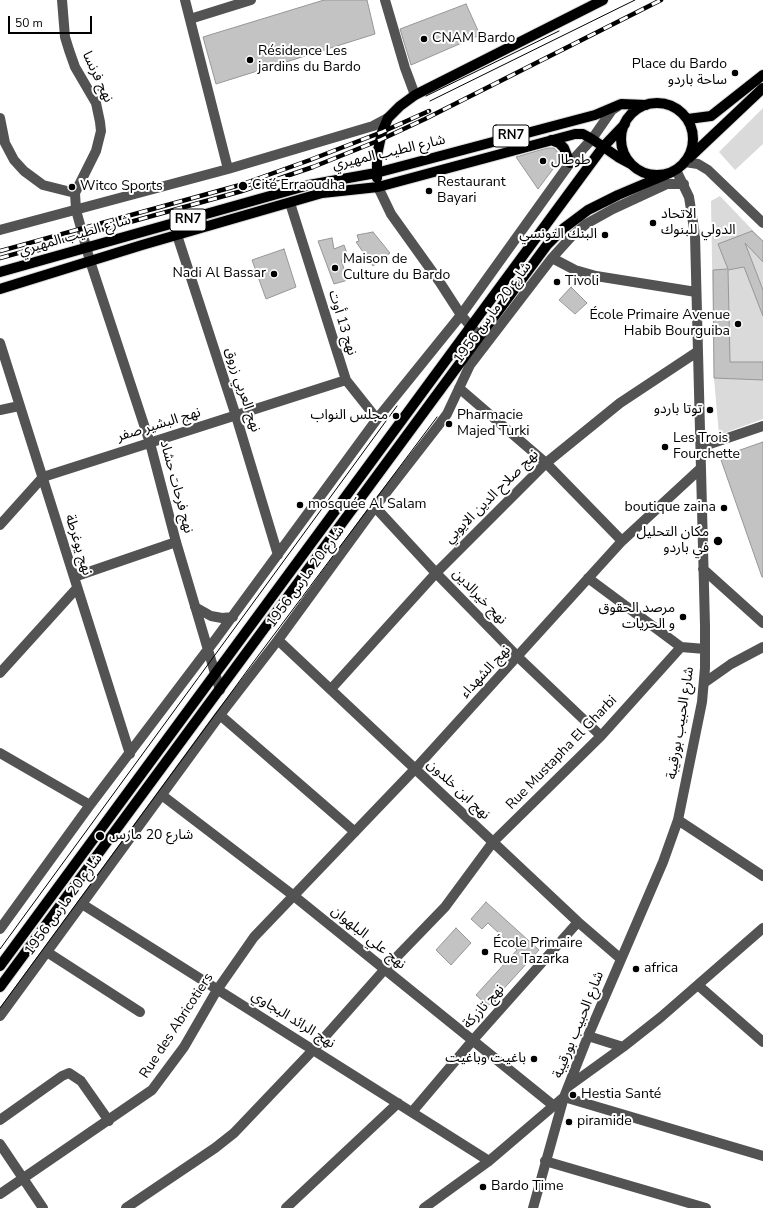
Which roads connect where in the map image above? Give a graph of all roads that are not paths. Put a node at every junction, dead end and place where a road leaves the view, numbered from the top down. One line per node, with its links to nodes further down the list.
1 (62, 0): 28 (street, نهج فرنسا)
2 (184, 0): 7 (street)
3 (251, 0): 7 (street)
4 (385, 0): 10 (street)
5 (602, 0): 6 (main road)
6 (588, 3): 10 (main road)
7 (190, 19): 23 (street)
8 (763, 75): 15 (main road)
9 (763, 88): 20 (main road)
10 (415, 95): 14 (main road)
11 (646, 105): 12 (main road, شارع الطيب المهيري / RN7); 15 (main road, RN7); 16 (main road)
12 (618, 106): 17 (street); 25 (main road, شارع الطيب المهيري / RN7)
13 (0, 118): 28 (street)
14 (388, 118): 23 (street); 25 (main road)
15 (688, 119): 20 (main road)
16 (625, 124): 19 (main road, شارع 20 مارس 1956); 22 (main road)
17 (592, 138): 18 (main road, شارع الطيب المهيري / RN7); 19 (main road, شارع الطيب المهيري / RN7); 21 (street, شارع 20 مارس 1956)
18 (551, 140): 21 (main road); 27 (main road, شارع الطيب المهيري / RN7)
19 (603, 147): 22 (main road, شارع الطيب المهيري / RN7); 41 (main road, شارع 20 مارس 1956)
20 (685, 162): 24 (main road); 31 (street)
21 (570, 163): 40 (street, شارع 20 مارس 1956)
22 (630, 164): 24 (main road, RN7)
23 (228, 169): 30 (street)
24 (673, 172): 26 (street, شارع الحبيب بورقيبة); 42 (main road, شارع 20 مارس 1956)
25 (376, 173): 27 (main road); 34 (main road, شارع الطيب المهيري / RN7)
26 (684, 184): 35 (street, شارع 20 مارس 1956); 39 (street, شارع الحبيب بورقيبة)
27 (378, 187): 29 (main road, شارع الطيب المهيري / RN7); 40 (street)
28 (75, 193): 30 (street, نهج فرنسا)
29 (290, 203): 33 (main road, شارع الطيب المهيري / RN7); 45 (street, نهج 13 أوت)
30 (76, 210): 32 (street); 34 (street, نهج فرنسا)
31 (763, 223)
32 (0, 230)
33 (178, 235): 36 (main road, شارع الطيب المهيري / RN7); 49 (street, نهج العربي زروق)
34 (87, 248): 36 (street, نهج فرحات حشاد); 37 (main road, شارع الطيب المهيري / RN7)
35 (552, 258): 39 (street); 46 (street, شارع 20 مارس 1956)
36 (90, 261): 38 (main road, شارع الطيب المهيري / RN7); 52 (street, نهج فرحات حشاد)
37 (0, 272)
38 (0, 289)
39 (696, 292): 44 (street, شارع الحبيب بورقيبة)
40 (461, 314): 41 (street); 50 (street, شارع 20 مارس 1956)
41 (471, 326): 42 (street); 77 (main road, شارع 20 مارس 1956)
42 (479, 336): 80 (main road, شارع 20 مارس 1956)
43 (0, 343): 47 (street, نهج يوغرطة)
44 (697, 352): 53 (street, شارع الحبيب بورقيبة); 54 (street, نهج صلاح الدين الايوبي)
45 (346, 380): 49 (street, نهج البشير صفر); 50 (street, نهج 13 أوت)
46 (459, 388): 54 (street); 57 (street, شارع 20 مارس 1956)
47 (19, 406): 48 (street); 56 (street, نهج يوغرطة)
48 (0, 410)
49 (236, 416): 52 (street, نهج البشير صفر); 61 (street, نهج العربي زروق)
50 (377, 419): 61 (street, شارع 20 مارس 1956)
51 (763, 426): 53 (street)
52 (150, 443): 56 (street, نهج البشير صفر); 60 (street, نهج فرحات حشاد)
53 (701, 447): 55 (street, شارع الحبيب بورقيبة)
54 (546, 463): 59 (street); 63 (street, نهج صلاح الدين الايوبي)
55 (700, 469): 59 (street, نهج الشهداء); 62 (street, شارع الحبيب بورقيبة)
56 (42, 477): 58 (street); 64 (street, نهج يوغرطة)
57 (375, 508): 63 (street, نهج خيرالدين); 70 (street, شارع 20 مارس 1956)
58 (0, 525)
59 (622, 541): 65 (street, نهج الشهداء)
60 (176, 542): 64 (street); 67 (street, نهج فرحات حشاد)
61 (278, 555): 68 (street, شارع 20 مارس 1956)
62 (703, 569): 69 (street); 73 (street, شارع الحبيب بورقيبة)
63 (436, 573): 75 (street, نهج خيرالدين); 79 (street, نهج صلاح الدين الايوبي)
64 (74, 577): 66 (street, نهج يوغرطة)
65 (588, 578): 71 (street); 75 (street, نهج الشهداء)
66 (77, 588): 76 (street); 84 (street, نهج يوغرطة)
67 (195, 607): 68 (street); 74 (street, نهج فرحات حشاد)
68 (233, 616): 74 (street, شارع 20 مارس 1956)
69 (763, 623)
70 (278, 640): 79 (street, نهج ابن خلدون); 81 (street, شارع 20 مارس 1956)
71 (680, 647): 73 (street); 82 (street, Rue Mustapha El Gharbi)
72 (763, 647): 78 (street)
73 (705, 649): 78 (street, شارع الحبيب بورقيبة)
74 (208, 650): 77 (street, نهج فرحات حشاد); 84 (street, شارع 20 مارس 1956)
75 (518, 657): 82 (street, نهج خيرالدين); 86 (street, نهج الشهداء)
76 (0, 673)
77 (215, 676): 80 (street, نهج فرحات حشاد); 85 (main road, شارع 20 مارس 1956)
78 (704, 683): 90 (street, شارع الحبيب بورقيبة)
79 (331, 689): 86 (street, نهج ابن خلدون)
80 (220, 690): 87 (main road, شارع 20 مارس 1956)
81 (220, 715): 88 (street, شارع 20 مارس 1956); 91 (street)
82 (601, 736): 92 (street, Rue Mustapha El Gharbi)
83 (0, 753): 89 (street)
84 (130, 754): 89 (street, شارع 20 مارس 1956)
85 (145, 768): 87 (main road); 101 (main road, شارع 20 مارس 1956)
86 (415, 769): 91 (street, نهج الشهداء); 92 (street, نهج ابن خلدون)
87 (155, 776): 104 (main road, شارع 20 مارس 1956)
88 (163, 796): 94 (street, نهج علي البلهوان); 95 (street, شارع 20 مارس 1956)
89 (90, 805): 98 (street, شارع 20 مارس 1956)
90 (678, 820): 93 (street); 100 (street, شارع الحبيب بورقيبة)
91 (355, 832): 94 (street, نهج الشهداء)
92 (493, 842): 96 (street, نهج ابن خلدون); 102 (street, Rue Mustapha El Gharbi)
93 (763, 876)
94 (294, 896): 102 (street, نهج علي البلهوان); 105 (street, Rue des Abricotiers)
95 (82, 904): 99 (street, شارع 20 مارس 1956); 105 (street, نهج الرائد البجاوي)
96 (578, 922): 100 (street, نهج ابن خلدون); 109 (street, نهج تازركة)
97 (763, 928): 103 (street)
98 (0, 929)
99 (47, 952): 106 (street); 107 (street, شارع 20 مارس 1956)
100 (621, 959): 108 (street, شارع الحبيب بورقيبة)
101 (0, 966)
102 (385, 969): 109 (street, نهج علي البلهوان); 112 (street, Rue Mustapha El Gharbi)
103 (699, 986): 110 (street); 111 (street)
104 (0, 987)
105 (217, 990): 112 (street, نهج الرائد البجاوي); 119 (street, Rue des Abricotiers)
106 (140, 1012)
107 (0, 1016)
108 (588, 1036): 111 (street); 113 (street, شارع الحبيب بورقيبة)
109 (473, 1040): 116 (street, نهج علي البلهوان); 117 (street, نهج تازركة)
110 (763, 1042)
111 (623, 1047): 113 (street)
112 (314, 1049): 115 (street, نهج الرائد البجاوي); 127 (street, Rue Mustapha El Gharbi)
113 (569, 1086): 114 (street, شارع الحبيب بورقيبة)
114 (564, 1097): 116 (street); 121 (street); 123 (street, شارع الحبيب بورقيبة)
115 (398, 1103): 117 (street, نهج الرائد البجاوي); 128 (street)
116 (554, 1106): 122 (street)
117 (412, 1112): 122 (street, نهج الرائد البجاوي)
118 (0, 1120): 119 (street)
119 (109, 1121): 124 (street, Rue des Abricotiers)
120 (0, 1144): 124 (street)
121 (763, 1156)
122 (489, 1160): 129 (street)
123 (545, 1161): 130 (street, شارع الحبيب بورقيبة); 131 (street)
124 (24, 1178): 125 (street, Rue des Abricotiers); 126 (street)
125 (0, 1194)
126 (43, 1208)
127 (126, 1208)
128 (286, 1208)
129 (424, 1208)
130 (533, 1208)
131 (706, 1208)

